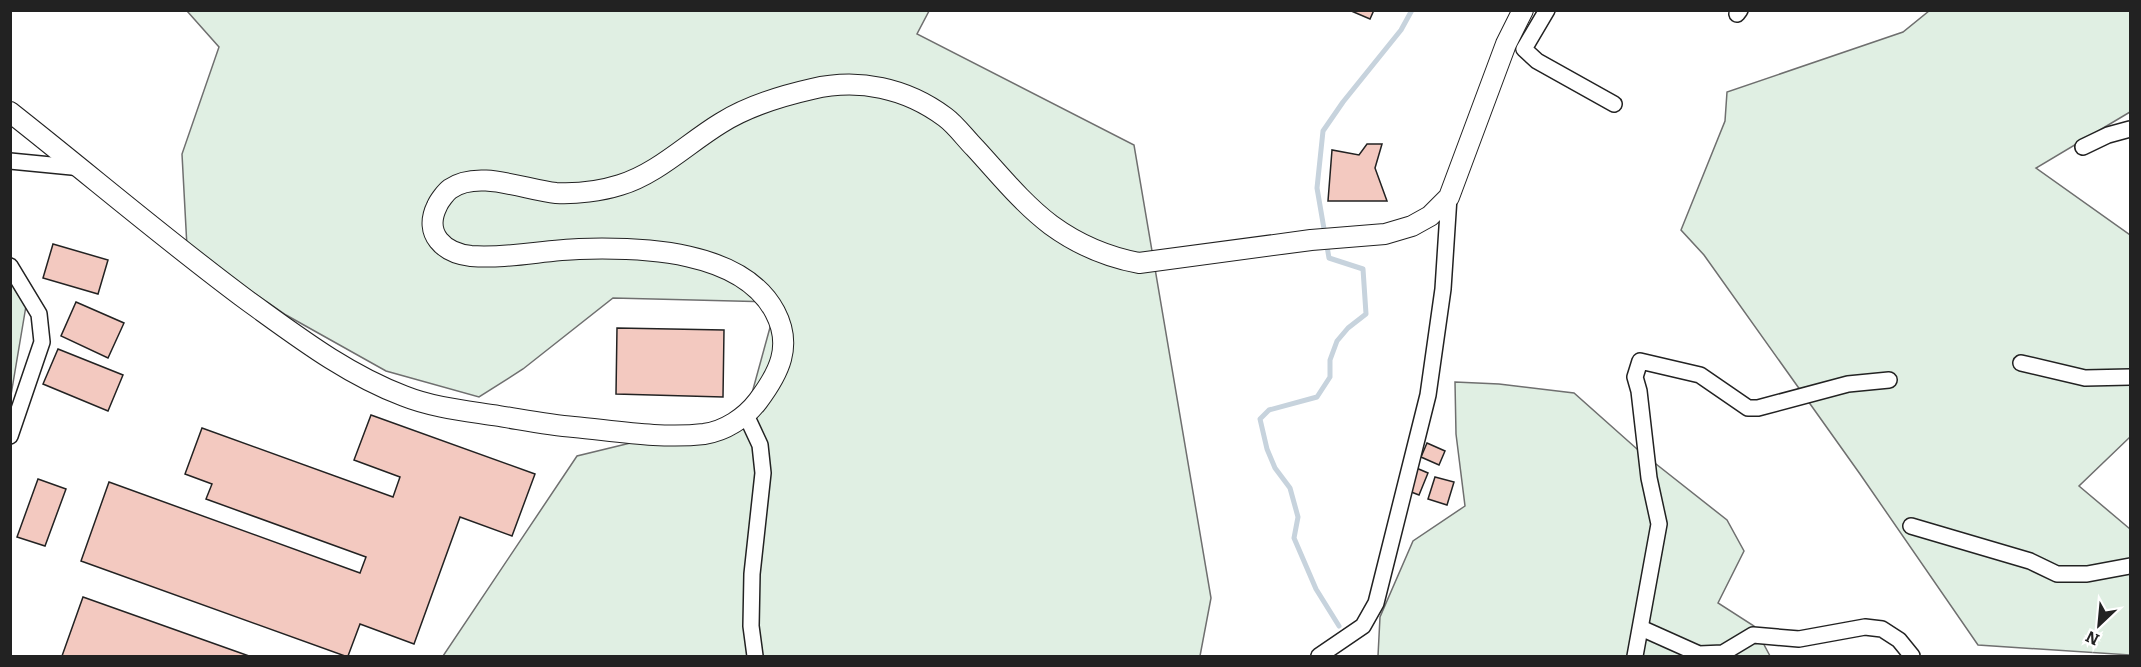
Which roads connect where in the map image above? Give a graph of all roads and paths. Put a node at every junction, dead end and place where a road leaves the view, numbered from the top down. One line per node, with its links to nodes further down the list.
1 (1523, 10): 9 (street)
2 (1547, 10): 3 (street)
3 (1614, 104)
4 (10, 112): 8 (street)
5 (2130, 129): 6 (street)
6 (2083, 147)
7 (10, 161): 8 (street)
8 (82, 168): 14 (street)
9 (1449, 197): 14 (street); 20 (street)
10 (10, 266): 15 (street)
11 (2021, 363): 12 (street)
12 (2130, 377)
13 (1889, 380): 18 (street)
14 (746, 415): 19 (street)
15 (10, 436)
16 (1911, 526): 17 (street)
17 (2130, 566)
18 (1641, 628): 21 (street); 22 (street)
19 (755, 657)
20 (1319, 657)
21 (1635, 657)
22 (1912, 657)

